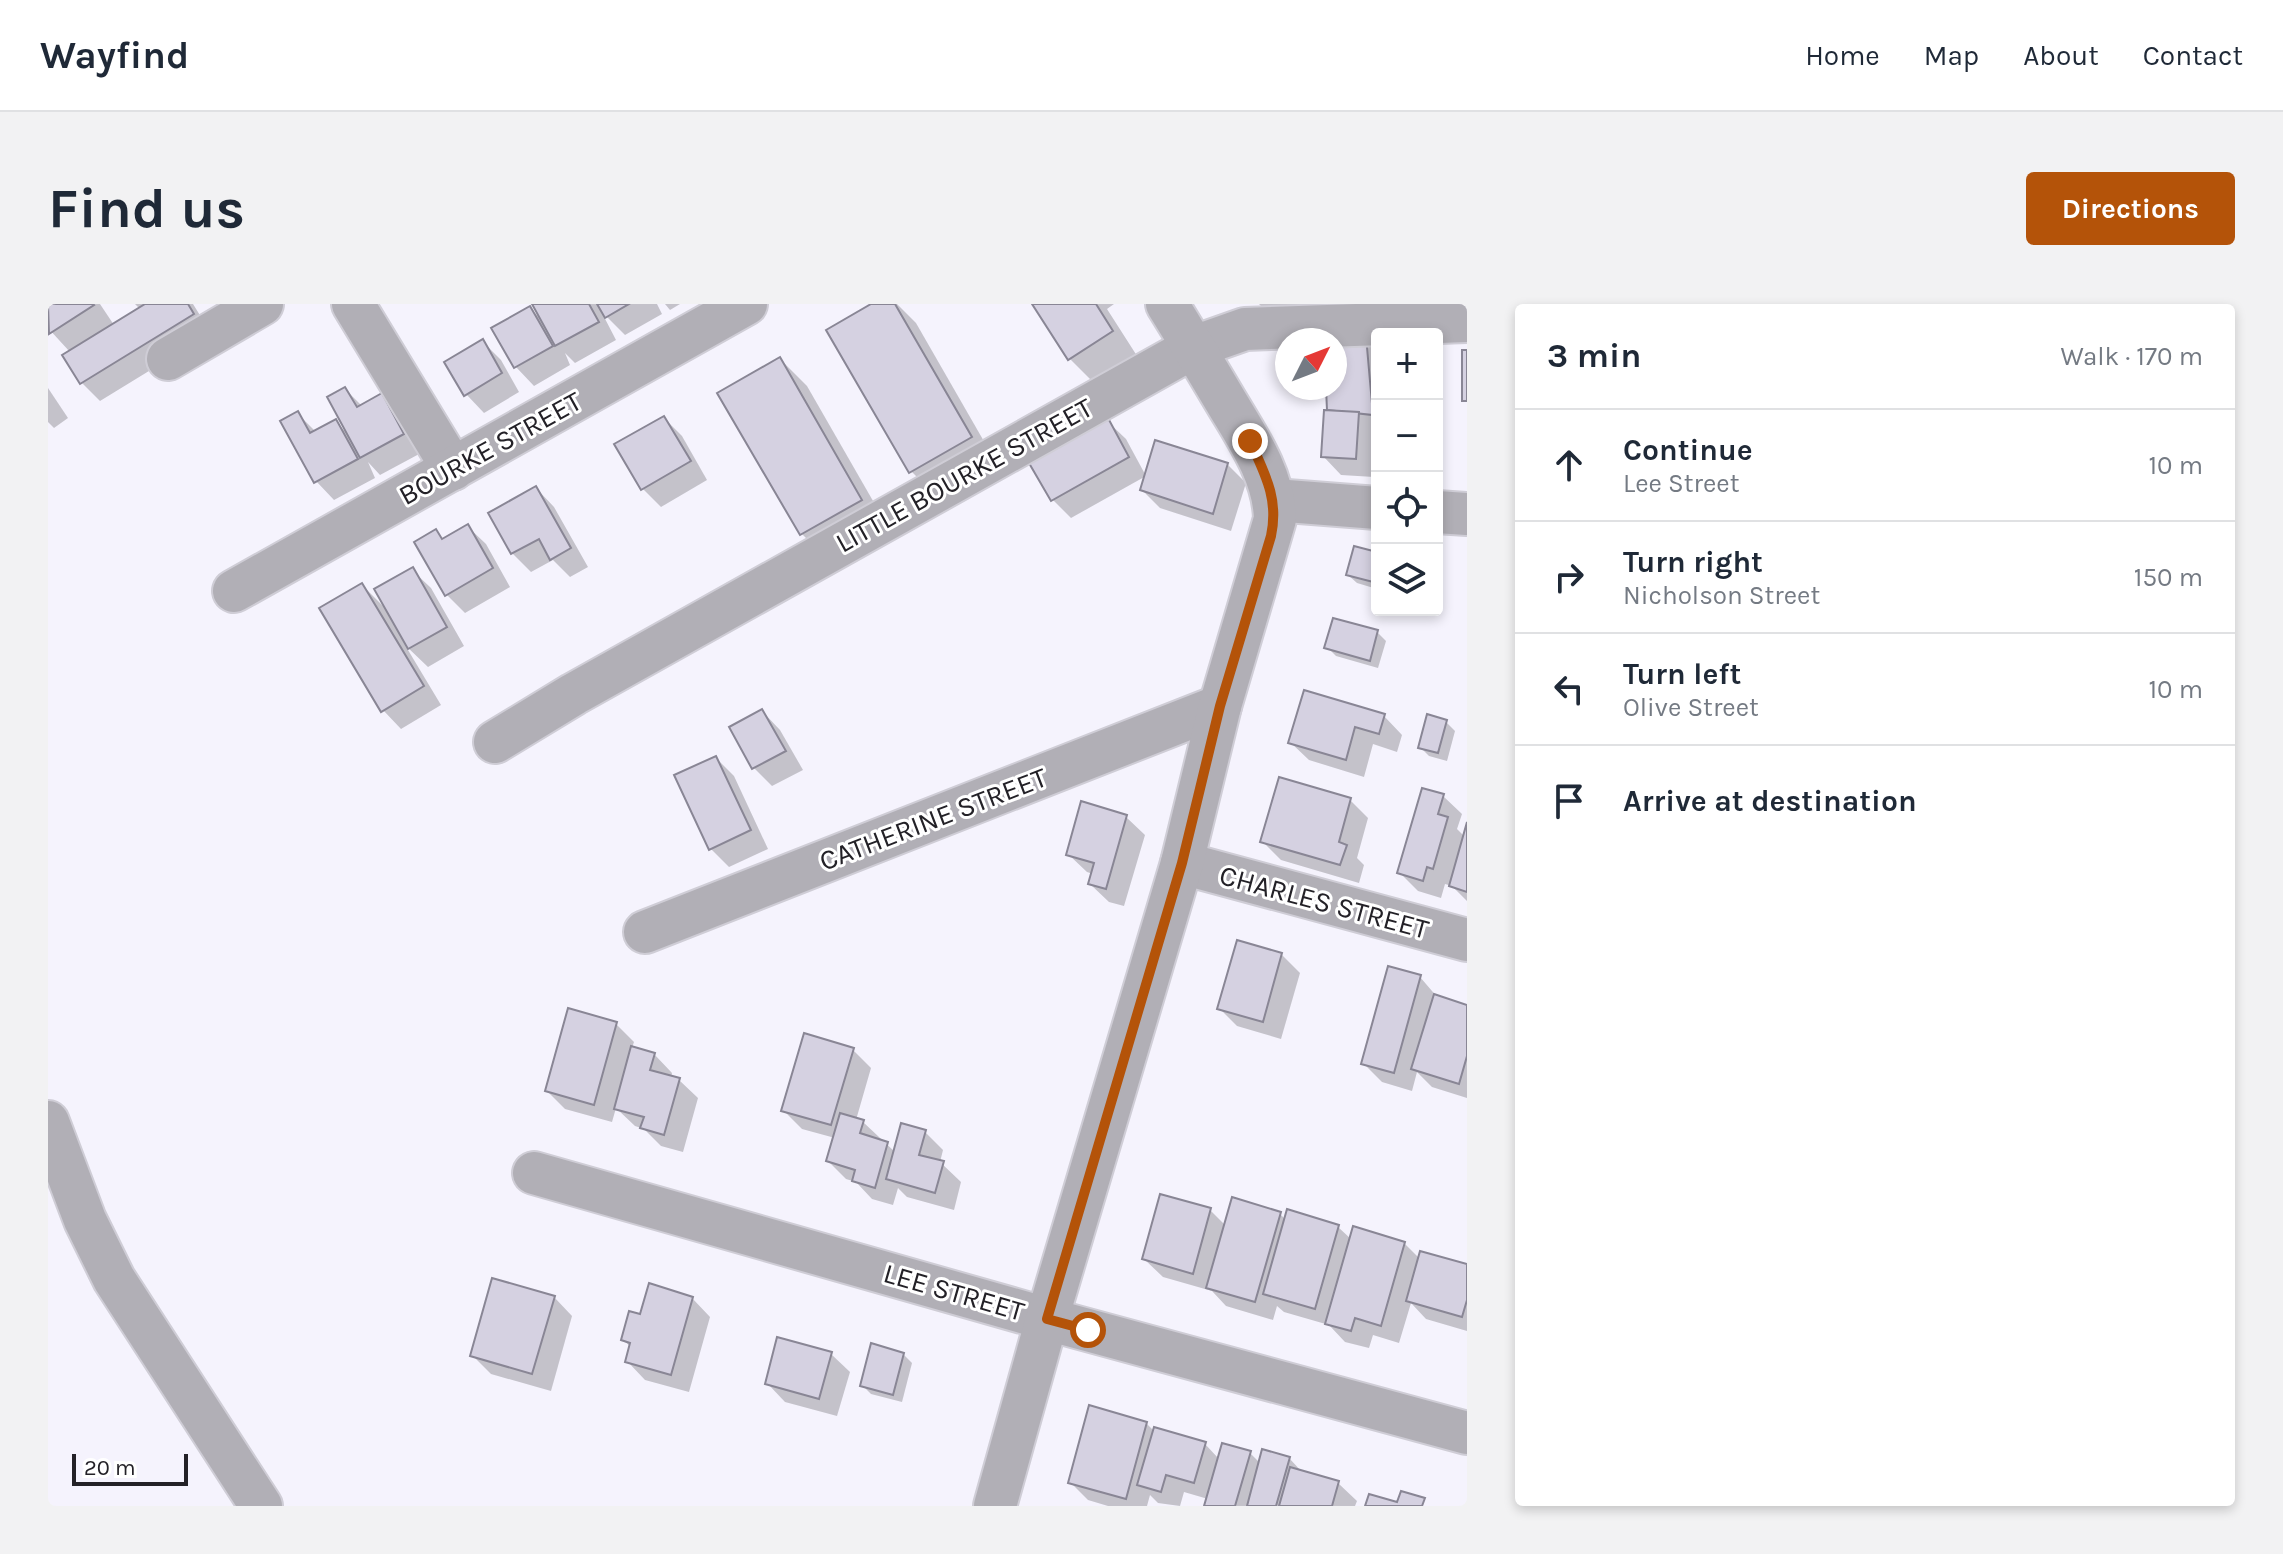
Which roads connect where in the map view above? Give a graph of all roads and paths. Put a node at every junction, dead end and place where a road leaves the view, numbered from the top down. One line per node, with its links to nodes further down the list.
1 (262, 304): 7 (street)
2 (353, 304): 8 (street)
3 (746, 304): 8 (street, BOURKE STREET)
4 (1167, 304): 6 (street)
5 (1467, 321): 6 (street, LITTLE BOURKE STREET)
6 (1194, 347): 9 (street); 15 (street, LITTLE BOURKE STREET)
7 (168, 359)
8 (453, 469): 13 (street, BOURKE STREET)
9 (1274, 500): 10 (street); 14 (street)
10 (1371, 508)
11 (1443, 512): 12 (street)
12 (1467, 514)
13 (234, 591)
14 (1220, 706): 16 (street); 17 (street, CATHERINE STREET)
15 (495, 742)
16 (1182, 863): 18 (street, CHARLES STREET); 21 (street)
17 (645, 932)
18 (1467, 940)
19 (48, 1122): 23 (street)
20 (534, 1173): 21 (street, LEE STREET)
21 (1047, 1319): 22 (street, LEE STREET); 24 (street)
22 (1467, 1433)
23 (261, 1506)
24 (995, 1506)

